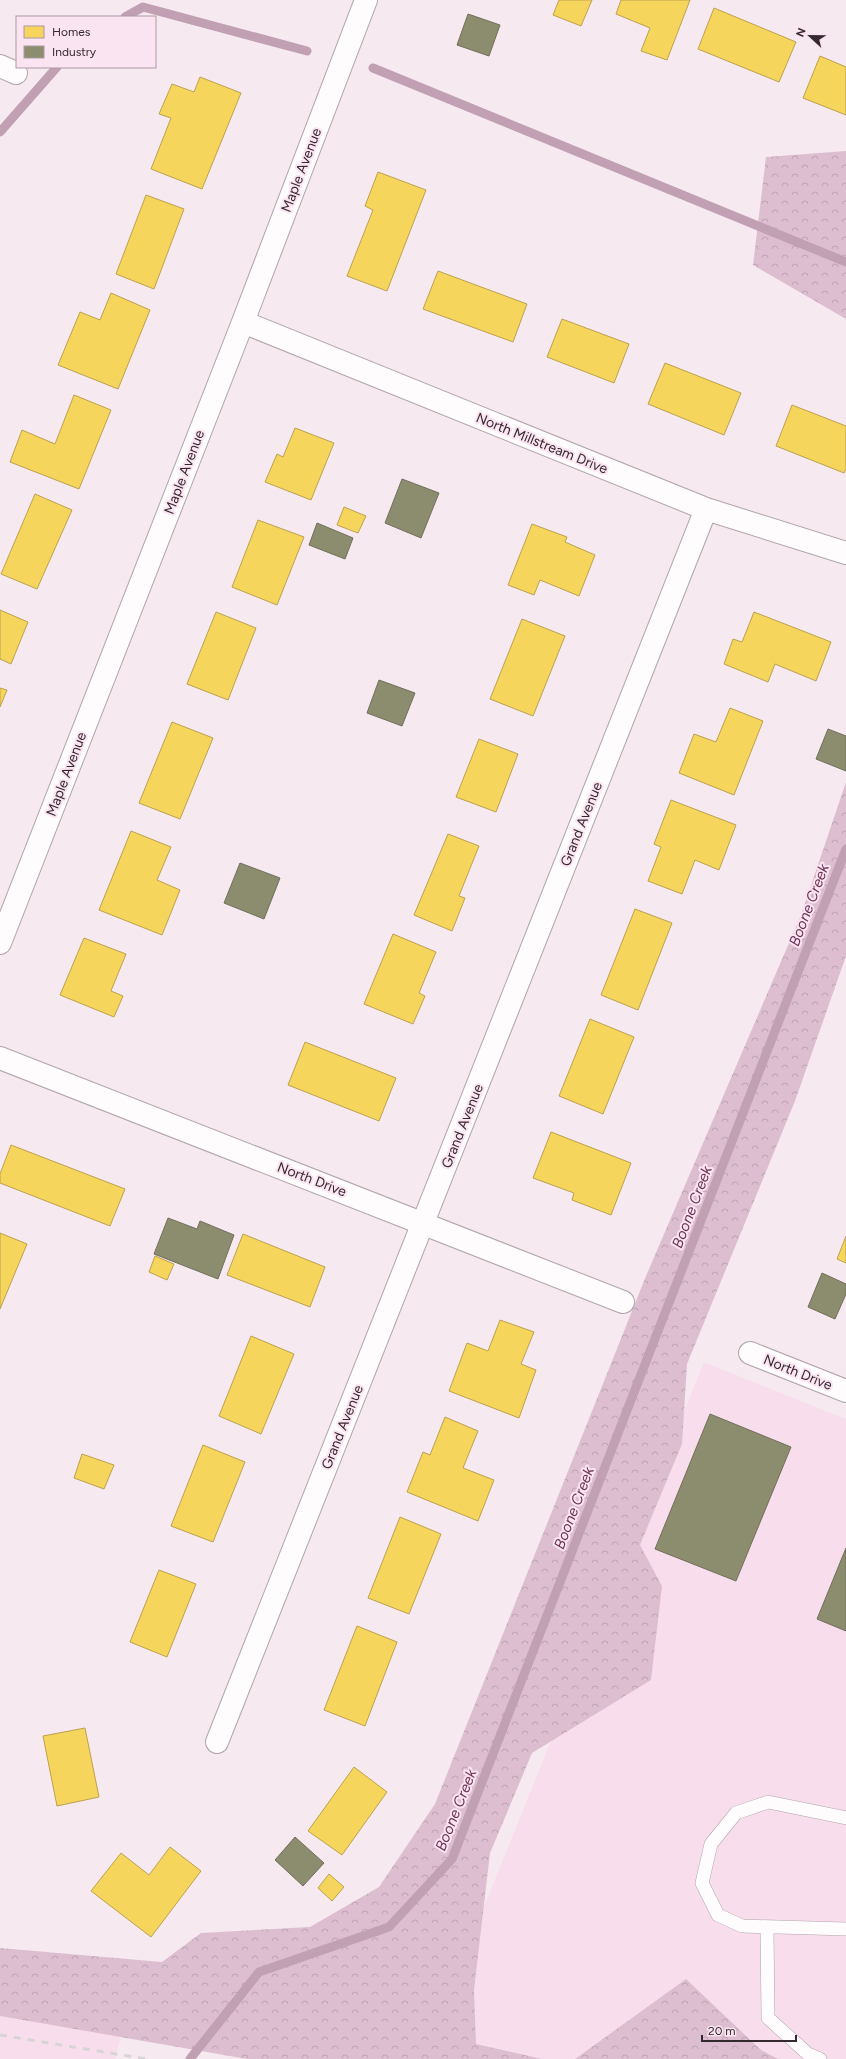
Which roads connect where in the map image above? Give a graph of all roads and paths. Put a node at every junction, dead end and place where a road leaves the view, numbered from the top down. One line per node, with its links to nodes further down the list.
1 (366, 0): 2 (street, Maple Avenue)
2 (243, 322): 3 (street, North Millstream Drive); 5 (street, Maple Avenue)
3 (706, 509): 4 (street, North Millstream Drive); 7 (street, Grand Avenue)
4 (846, 553)
5 (0, 943)
6 (0, 1058): 7 (street, North Drive)
7 (423, 1223): 8 (street, North Drive); 11 (street, Grand Avenue)
8 (623, 1302)
9 (750, 1353): 10 (street, North Drive)
10 (846, 1391)
11 (217, 1742)
12 (846, 1818): 13 (lane)
13 (767, 1927): 14 (lane); 15 (lane)
14 (846, 1929)
15 (820, 2059)

